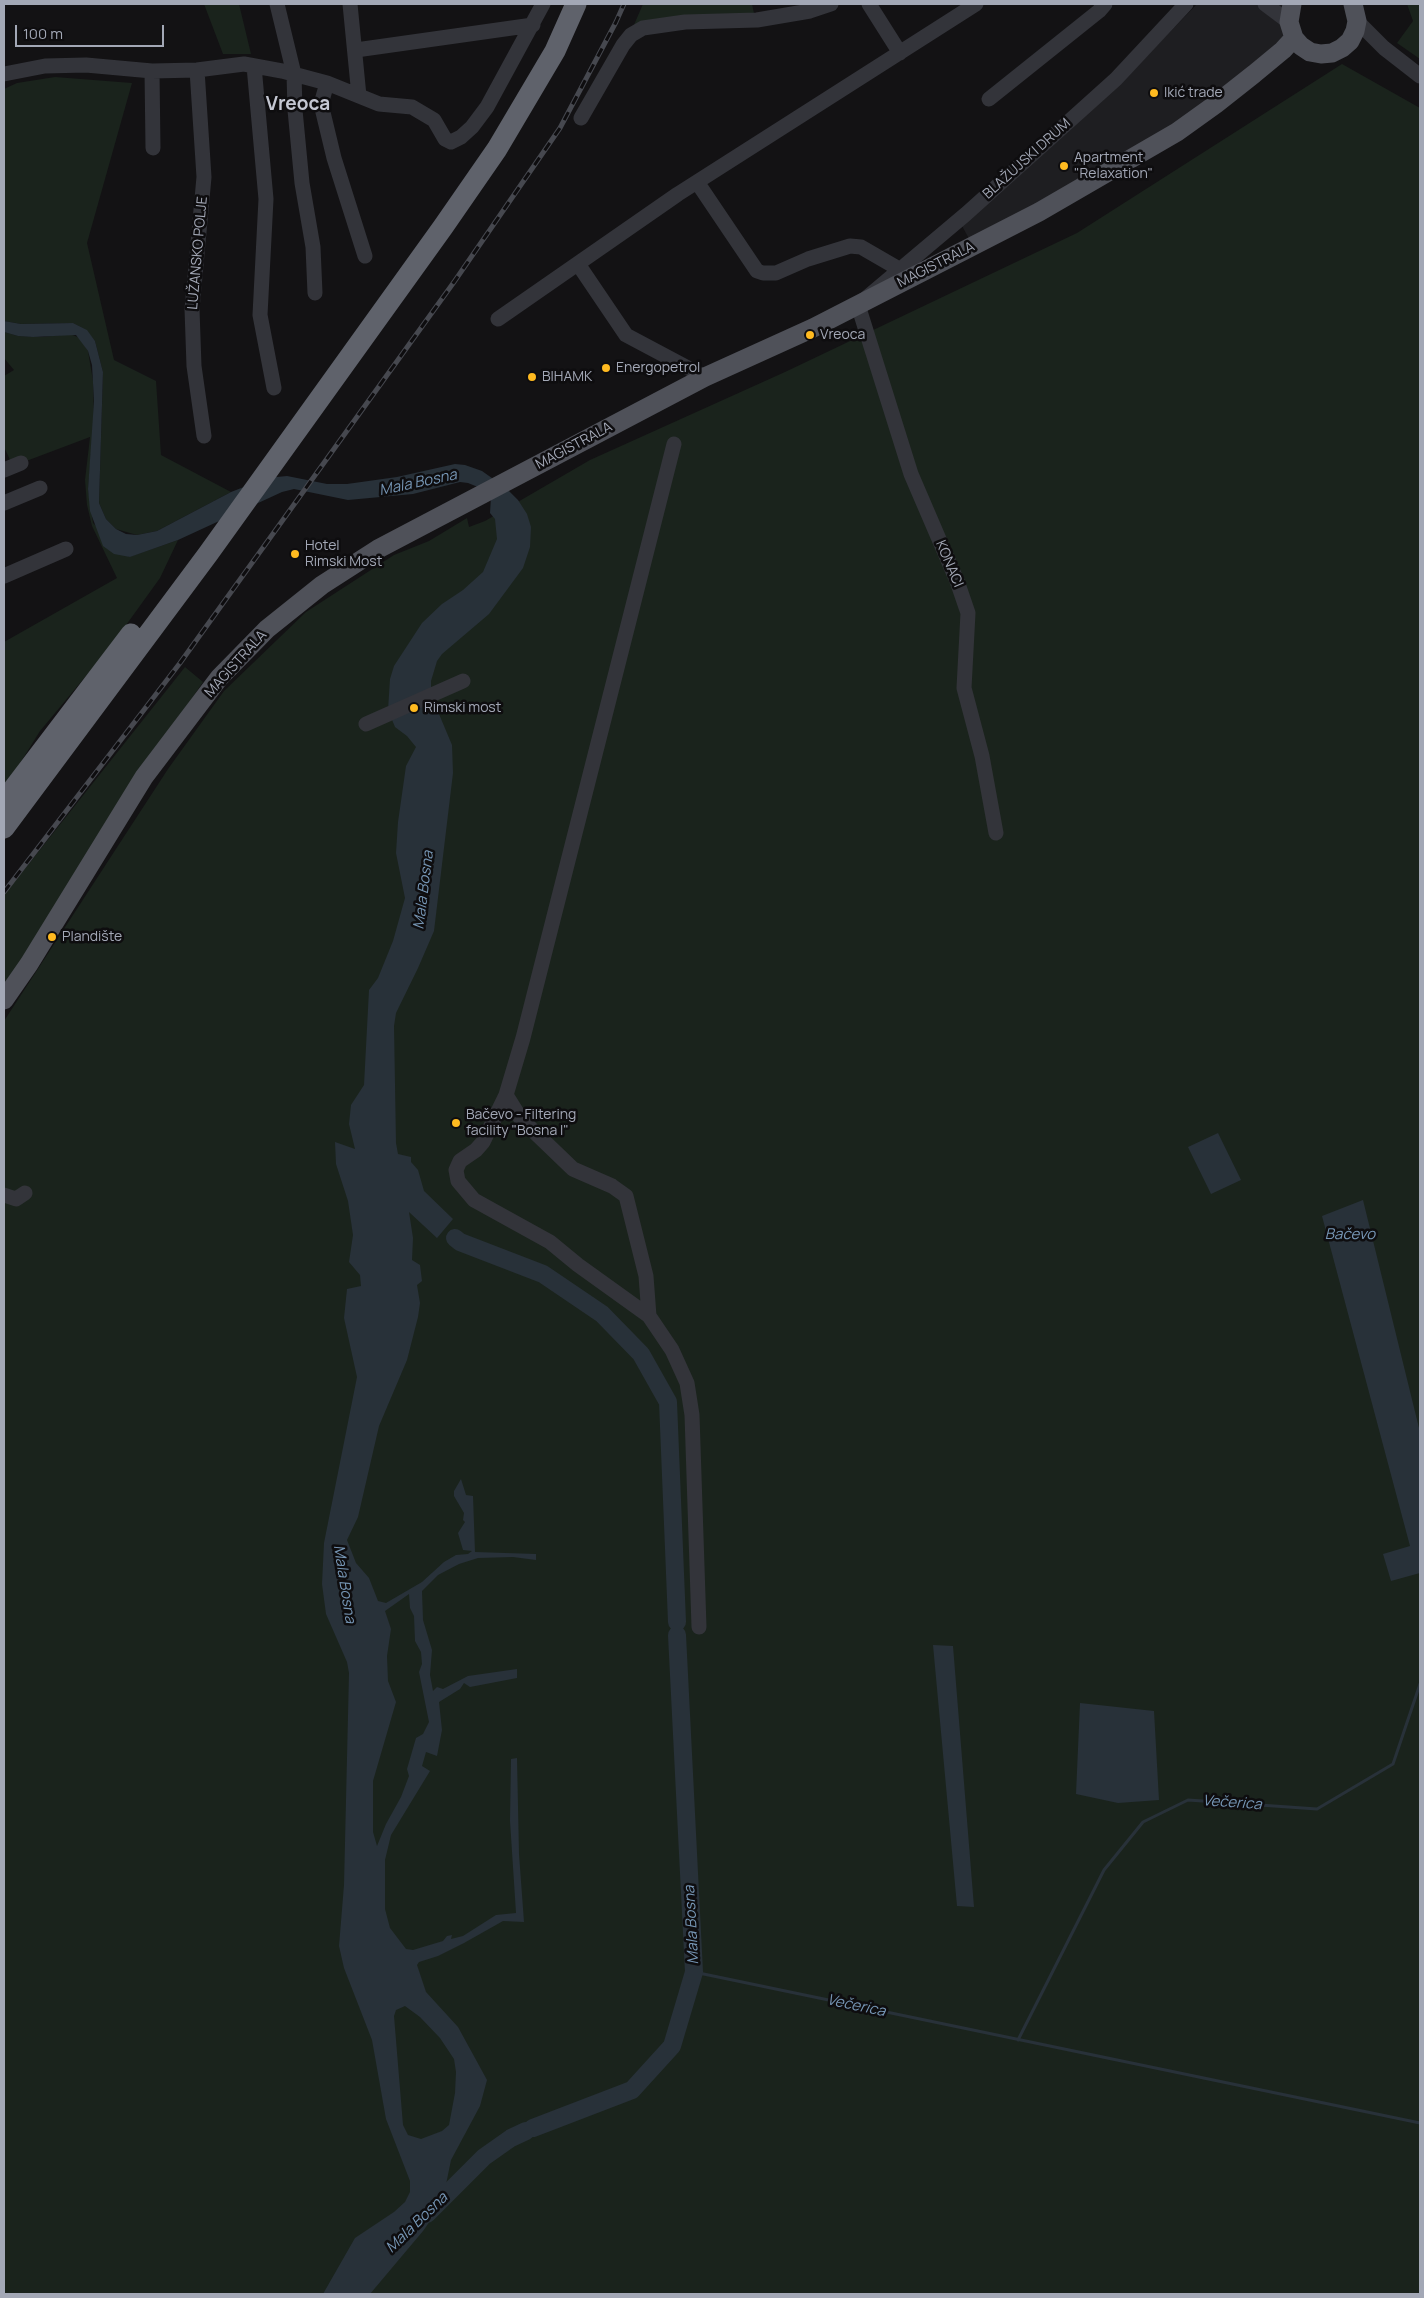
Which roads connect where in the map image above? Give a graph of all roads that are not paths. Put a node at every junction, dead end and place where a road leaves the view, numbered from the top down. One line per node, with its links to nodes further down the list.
1 (277, 4): 24 (street)
2 (350, 4): 18 (street)
3 (543, 4): 14 (street)
4 (563, 4): 44 (highway)
5 (576, 4): 44 (highway)
6 (831, 4): 29 (street)
7 (869, 4): 19 (street)
8 (976, 4): 19 (street)
9 (1105, 4): 28 (street)
10 (1186, 4): 34 (street, BLAŽUJSKI DRUM)
11 (1265, 4): 15 (street)
12 (1292, 4): 15 (main road)
13 (1355, 12): 16 (main road); 17 (street)
14 (533, 24): 18 (street); 27 (street)
15 (1292, 39): 16 (main road); 36 (main road, MAGISTRALA)
16 (1350, 41): 17 (street)
17 (1384, 48): 25 (street)
18 (356, 50): 27 (street)
19 (900, 54): 31 (street)
20 (254, 66): 21 (street); 24 (street); 39 (street)
21 (197, 70): 22 (street); 40 (street, LUŽANSKO POLJE)
22 (152, 71): 23 (street); 30 (street)
23 (4, 74)
24 (294, 74): 26 (street); 35 (street)
25 (1420, 76)
26 (327, 83): 27 (street); 32 (street)
27 (359, 96)
28 (989, 99)
29 (581, 118)
30 (153, 148)
31 (697, 182): 33 (street); 34 (street)
32 (366, 256)
33 (578, 264): 37 (street); 38 (street)
34 (899, 269): 36 (street, BLAŽUJSKI DRUM)
35 (315, 293)
36 (858, 305): 38 (main road, MAGISTRALA); 54 (street, KONACI)
37 (498, 319)
38 (705, 377): 55 (main road, MAGISTRALA)
39 (274, 388)
40 (204, 436)
41 (674, 444): 56 (street)
42 (21, 463): 43 (street)
43 (4, 470)
44 (261, 470): 48 (highway)
45 (40, 488): 46 (street)
46 (4, 503)
47 (66, 549): 49 (street)
48 (202, 552): 52 (highway); 53 (highway)
49 (4, 576)
50 (463, 681): 51 (street)
51 (366, 724)
52 (4, 801)
53 (4, 828)
54 (996, 833)
55 (4, 1000)
56 (506, 1095): 59 (street); 59 (street)
57 (25, 1193): 58 (street)
58 (4, 1196)
59 (649, 1316): 60 (street)
60 (699, 1626)

